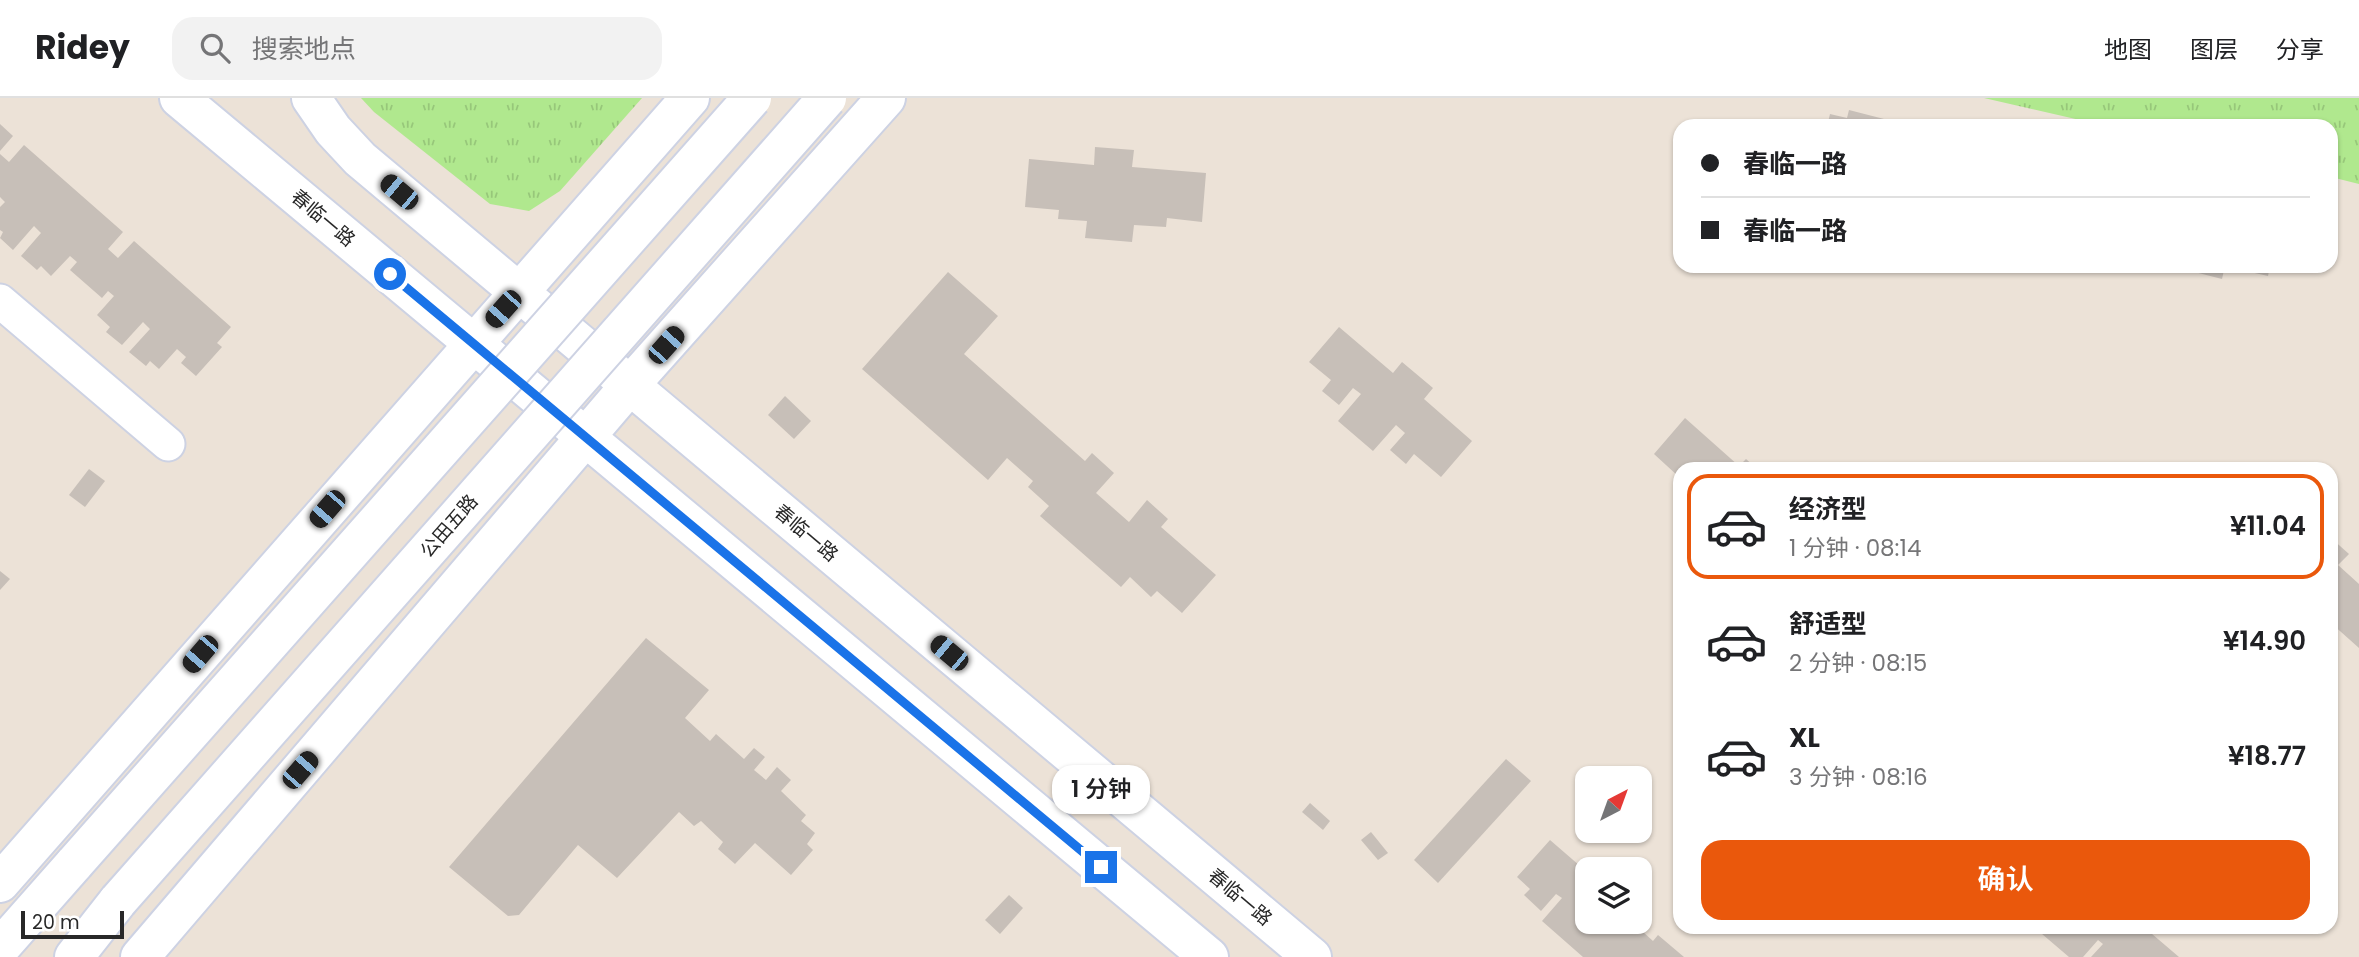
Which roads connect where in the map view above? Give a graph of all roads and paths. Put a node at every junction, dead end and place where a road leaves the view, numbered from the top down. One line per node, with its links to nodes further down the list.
1 (178, 98): 9 (main road, 春临一路)
2 (311, 98): 7 (main road, 春临一路)
3 (690, 98): 7 (main road)
4 (752, 98): 14 (main road, bridge)
5 (827, 98): 15 (main road, 公田五路, bridge)
6 (886, 98): 10 (main road)
7 (518, 291): 9 (main road); 10 (main road, 春临一路)
8 (0, 301): 12 (street)
9 (472, 343): 11 (main road, 春临一路); 13 (main road)
10 (629, 385): 11 (main road); 18 (main road, 春临一路)
11 (585, 437): 16 (main road); 17 (main road, 春临一路)
12 (168, 444)
13 (0, 883)
14 (0, 948)
15 (74, 957)
16 (141, 957)
17 (1209, 957)
18 (1312, 957)

